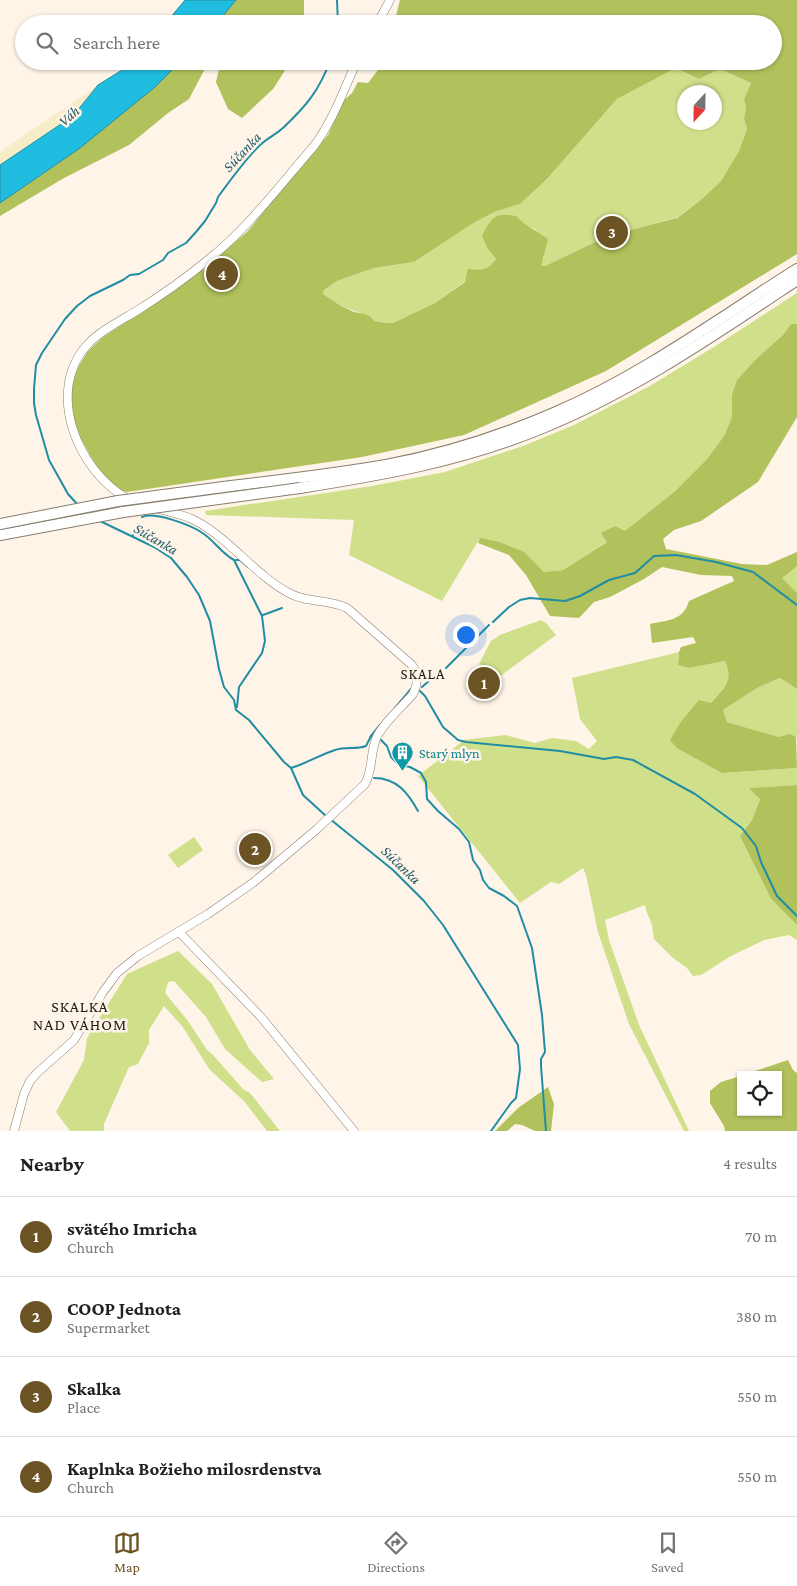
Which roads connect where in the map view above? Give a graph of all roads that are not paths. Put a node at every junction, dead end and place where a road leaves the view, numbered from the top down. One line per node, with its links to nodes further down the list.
1 (390, 0): 2 (main road)
2 (382, 15)
3 (353, 70): 8 (main road)
4 (797, 269): 6 (highway, bridge)
5 (797, 280): 7 (highway, bridge)
6 (0, 524)
7 (0, 535)
8 (179, 932): 9 (main road); 10 (main road)
9 (14, 1131)
10 (354, 1131)

